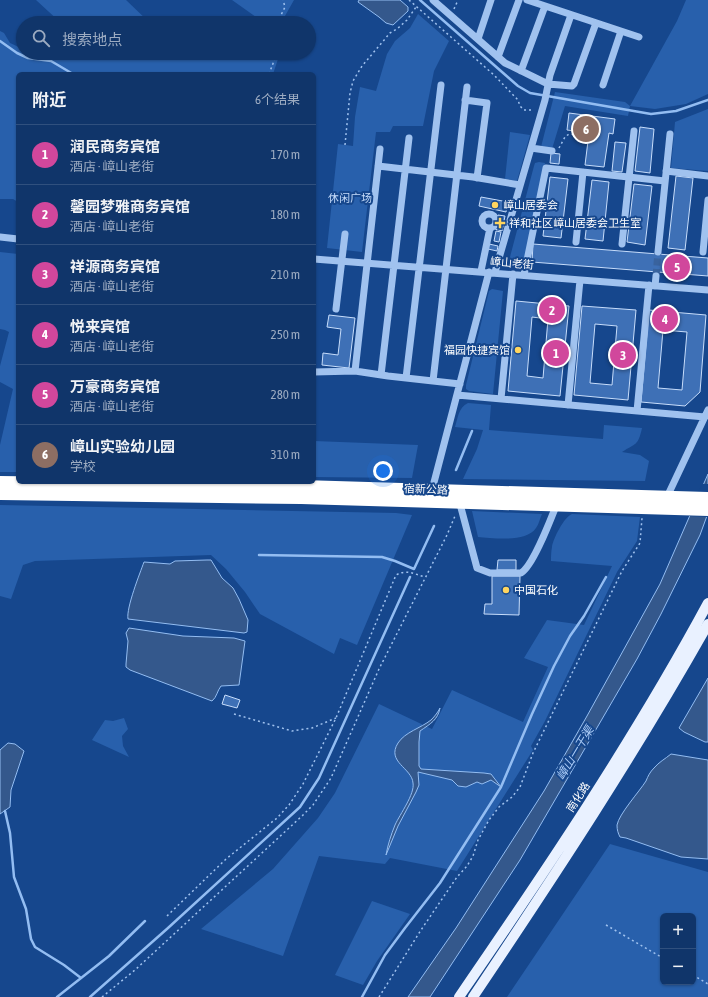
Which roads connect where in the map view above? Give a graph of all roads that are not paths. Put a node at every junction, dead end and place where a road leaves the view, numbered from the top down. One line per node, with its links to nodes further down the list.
1 (433, 0): 10 (street)
2 (491, 0): 10 (street)
3 (519, 0): 11 (street)
4 (527, 0): 5 (street)
5 (545, 6): 6 (street); 12 (street)
6 (572, 15): 7 (street); 13 (street)
7 (596, 23): 8 (street); 13 (street)
8 (621, 31): 9 (street); 15 (street)
9 (639, 37)
10 (478, 39): 11 (street)
11 (498, 57): 12 (street)
12 (522, 71): 13 (street)
13 (548, 84): 21 (street)
14 (441, 85): 27 (street)
15 (603, 86)
16 (467, 87): 17 (street)
17 (466, 100): 29 (street); 32 (street)
18 (634, 131): 31 (street)
19 (670, 134): 26 (street)
20 (409, 138): 25 (street)
21 (531, 148): 23 (street); 34 (street)
22 (380, 150): 24 (street)
23 (552, 151)
24 (378, 166): 25 (street); 46 (street)
25 (405, 169): 27 (street); 47 (street)
26 (666, 171): 30 (street); 33 (street)
27 (431, 172): 29 (street); 48 (street)
28 (583, 172): 31 (street); 40 (street); 52 (street)
29 (457, 175): 32 (street); 49 (street)
30 (708, 176)
31 (629, 177): 33 (street); 41 (street)
32 (477, 178): 34 (street)
33 (665, 180): 42 (street)
34 (520, 185): 50 (street)
35 (708, 200): 43 (street)
36 (490, 228): 50 (street)
37 (344, 234): 45 (street)
38 (0, 237): 39 (street)
39 (16, 239)
40 (576, 242)
41 (622, 244)
42 (658, 252)
43 (703, 252)
44 (316, 259): 45 (street, 嶂山老街)
45 (342, 261): 46 (street, 嶂山老街); 57 (street)
46 (367, 263): 47 (street, 嶂山老街); 58 (street)
47 (394, 265): 48 (street, 嶂山老街); 60 (street)
48 (420, 267): 49 (street, 嶂山老街); 61 (street)
49 (446, 269): 50 (street, 嶂山老街); 62 (street)
50 (488, 272): 51 (street, 嶂山老街); 63 (street)
51 (514, 274): 52 (street, 嶂山老街); 65 (street)
52 (524, 275): 54 (street, 嶂山老街)
53 (656, 276): 55 (street)
54 (580, 280): 55 (street, 嶂山老街); 66 (street)
55 (652, 285): 56 (street, 嶂山老街); 68 (street)
56 (708, 290)
57 (336, 309)
58 (355, 371): 59 (street); 60 (street)
59 (316, 372)
60 (381, 375): 61 (street)
61 (406, 378): 62 (street)
62 (433, 381): 63 (street)
63 (460, 384): 64 (street)
64 (457, 395): 65 (street); 73 (street)
65 (501, 399): 66 (street)
66 (568, 405): 68 (street)
67 (708, 410): 69 (street)
68 (637, 411): 69 (street)
69 (705, 417): 75 (street)
70 (0, 482): 71 (highway, 宿新公路)
71 (16, 482)
72 (151, 484): 73 (highway, 宿新公路)
73 (432, 490): 75 (highway, 宿新公路)
74 (0, 494): 77 (highway, 宿新公路)
75 (667, 497): 76 (highway, 宿新公路)
76 (708, 498)
77 (460, 504): 78 (highway, 宿新公路); 78 (street)
78 (556, 506): 79 (highway, 宿新公路)
79 (708, 510)
80 (708, 603): 82 (main road, 南化路)
81 (708, 624): 83 (main road, 南化路)
82 (459, 997)
83 (473, 997)

